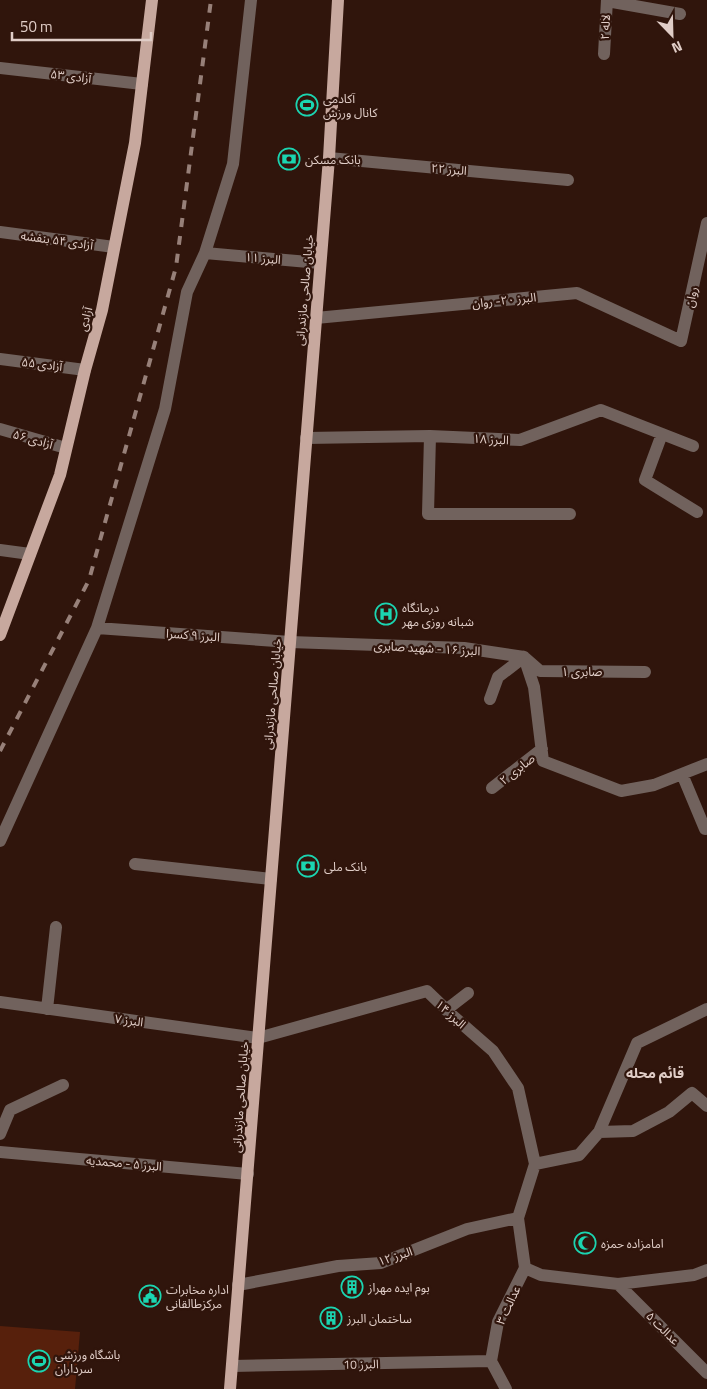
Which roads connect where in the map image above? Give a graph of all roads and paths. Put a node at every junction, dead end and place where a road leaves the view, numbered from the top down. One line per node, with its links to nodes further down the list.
1 (152, 0): 8 (main road, آزادی)
2 (251, 0): 14 (street)
3 (338, 0): 9 (main road, خیابان صالحی مازندرانی)
4 (607, 0): 5 (street); 6 (street, لاله ۲)
5 (680, 14)
6 (604, 54)
7 (0, 68): 8 (street, آزادی ۵۳)
8 (142, 84): 13 (main road, آزادی)
9 (329, 158): 10 (street, البرز ۲۲); 15 (main road, خیابان صالحی مازندرانی)
10 (568, 180)
11 (707, 223): 17 (street, روان)
12 (0, 232): 13 (street, آزادی ۵۴ بنفشه)
13 (114, 248): 19 (main road, آزادی)
14 (205, 253): 15 (street, البرز ۱۱); 30 (street)
15 (320, 263): 16 (main road, خیابان صالحی مازندرانی)
16 (316, 318): 17 (street, البرز ۲۰- روان); 23 (main road, خیابان صالحی مازندرانی)
17 (681, 341)
18 (0, 359): 19 (street, آزادی ۵۵)
19 (85, 370): 25 (main road, آزادی)
20 (0, 429): 25 (street, آزادی ۵۶)
21 (662, 434): 22 (street, البرز ۱۸); 24 (street, البرز ۱۸); 26 (street)
22 (430, 436): 23 (street, البرز ۱۸); 27 (street)
23 (306, 438): 32 (main road, خیابان صالحی مازندرانی)
24 (693, 446)
25 (66, 448): 29 (main road, آزادی)
26 (697, 512)
27 (570, 514)
28 (0, 550): 29 (street)
29 (30, 554): 31 (main road, آزادی)
30 (96, 628): 32 (street, البرز ۹ کسرا); 41 (street)
31 (0, 635)
32 (290, 642): 33 (street, البرز ۱۶ - شهید صابری); 43 (main road, خیابان صالحی مازندرانی)
33 (524, 657): 34 (street, صابری ۱); 35 (street); 36 (street)
34 (645, 672)
35 (490, 699)
36 (542, 749): 38 (street); 39 (street, صابری ۲)
37 (707, 764): 38 (street)
38 (682, 774): 40 (street)
39 (492, 788)
40 (705, 829)
41 (0, 841)
42 (136, 864): 43 (street)
43 (271, 879): 50 (main road, خیابان صالحی مازندرانی)
44 (56, 927): 47 (street)
45 (468, 993): 49 (street)
46 (0, 1002): 47 (street, البرز ۷)
47 (47, 1009): 50 (street, البرز ۷)
48 (707, 1009): 53 (street)
49 (446, 1010): 50 (street, البرز ۱۴); 56 (street, البرز ۱۴)
50 (258, 1038): 57 (main road, خیابان صالحی مازندرانی)
51 (63, 1085): 54 (street)
52 (707, 1106): 53 (street)
53 (599, 1132): 56 (street)
54 (0, 1134)
55 (0, 1152): 57 (street, البرز ۵ - محمدیه)
56 (535, 1164): 58 (street)
57 (248, 1174): 62 (main road, خیابان صالحی مازندرانی)
58 (518, 1218): 59 (street); 62 (street, البرز ۱۲)
59 (525, 1268): 61 (street); 63 (street, عدالت ۳)
60 (707, 1270): 61 (street)
61 (618, 1284): 65 (street, عدالت ۵)
62 (238, 1285): 64 (main road, خیابان صالحی مازندرانی)
63 (491, 1361): 64 (street, البرز 10); 67 (street)
64 (232, 1366): 66 (main road, خیابان صالحی مازندرانی)
65 (707, 1373)
66 (230, 1389)
67 (506, 1389)

